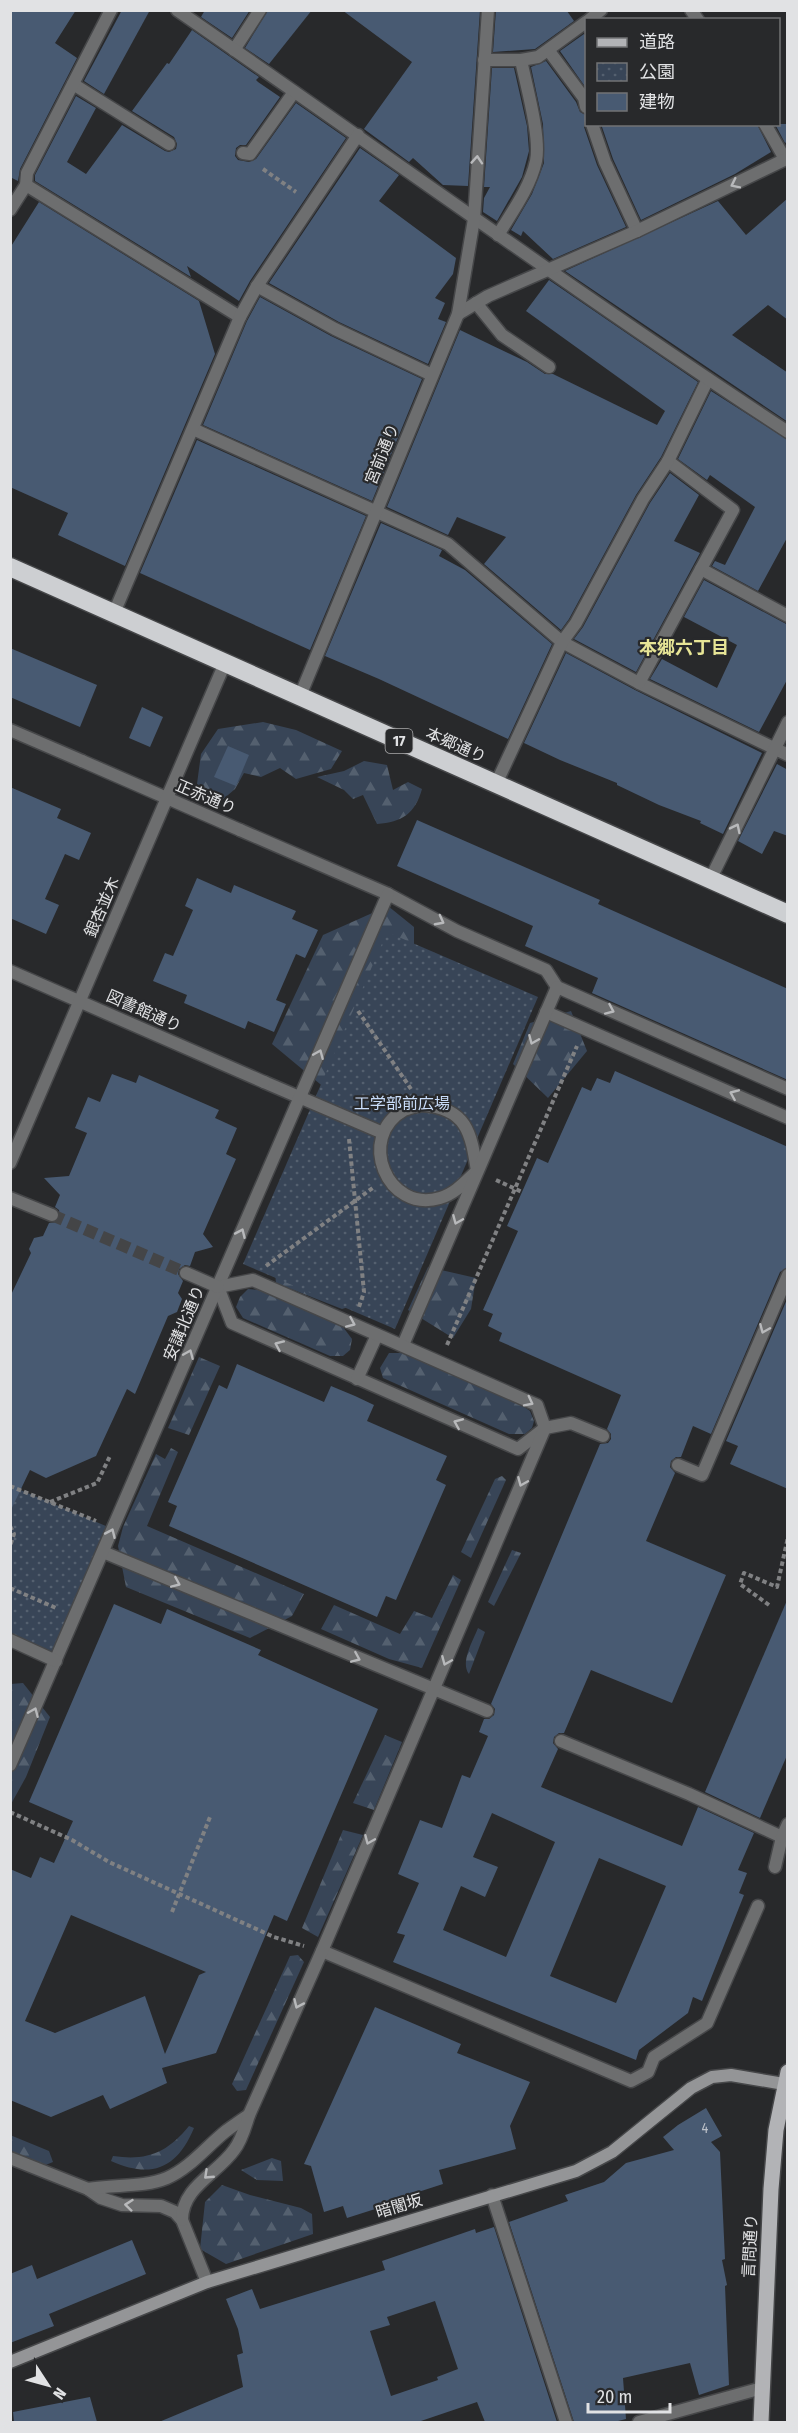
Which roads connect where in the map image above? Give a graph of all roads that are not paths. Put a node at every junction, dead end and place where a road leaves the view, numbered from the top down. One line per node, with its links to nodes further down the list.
1 (111, 10): 10 (street)
2 (177, 10): 6 (street)
3 (260, 10): 6 (street)
4 (488, 10): 8 (street, 宮前通り)
5 (585, 23): 7 (street)
6 (234, 50): 11 (street)
7 (549, 51): 9 (street); 12 (street)
8 (484, 60): 9 (street); 21 (street, 宮前通り, one-way to 8)
9 (522, 60): 23 (street)
10 (73, 84): 16 (street); 19 (street)
11 (294, 92): 15 (street); 17 (street)
12 (585, 102)
13 (593, 126): 22 (street)
14 (766, 126): 18 (street)
15 (358, 135): 21 (street); 25 (street)
16 (170, 144)
17 (247, 153)
18 (786, 159): 22 (street, one-way to 22)
19 (26, 184): 20 (street); 28 (street)
20 (10, 210)
21 (474, 219): 23 (street); 27 (street, 宮前通り)
22 (637, 231): 24 (street)
23 (498, 235): 24 (street)
24 (547, 269): 26 (street); 31 (street)
25 (257, 286): 28 (street); 30 (street)
26 (476, 303): 27 (street); 29 (street)
27 (458, 314): 30 (street, 宮前通り)
28 (240, 317): 32 (street)
29 (549, 367)
30 (432, 375): 35 (street, 宮前通り)
31 (708, 379): 33 (street); 34 (street)
32 (193, 429): 35 (street); 38 (street)
33 (788, 432)
34 (668, 461): 37 (street); 40 (street)
35 (376, 513): 40 (street); 43 (street, 宮前通り)
36 (10, 567): 38 (highway, 本郷通り / 17)
37 (701, 569): 39 (street); 42 (street)
38 (114, 613): 41 (highway, 本郷通り / 17)
39 (788, 616)
40 (562, 642): 42 (street); 48 (street)
41 (225, 663): 43 (highway, 本郷通り / 17); 49 (street, 銀杏並木)
42 (639, 682): 46 (street)
43 (300, 696): 48 (highway, 本郷通り / 17)
44 (788, 722): 46 (street)
45 (10, 730): 49 (street, 正赤通り)
46 (774, 749): 47 (street); 50 (street, one-way to 46)
47 (788, 755)
48 (496, 784): 50 (highway, 本郷通り / 17)
49 (167, 798): 51 (street, 正赤通り); 55 (street, 銀杏並木)
50 (710, 880): 52 (highway, 本郷通り / 17)
51 (388, 894): 54 (street, 正赤通り, one-way to 54); 58 (street, 安講北通り, one-way to 51)
52 (788, 914)
53 (10, 971): 55 (street, 図書館通り)
54 (557, 987): 56 (street); 57 (street, one-way to 57)
55 (80, 1001): 58 (street, 図書館通り); 61 (street, 銀杏並木)
56 (546, 1012): 59 (street, one-way to 56); 62 (street, one-way to 62)
57 (788, 1089)
58 (300, 1097): 60 (street, 図書館通り); 67 (street, 安講北通り, one-way to 58)
59 (788, 1118)
60 (383, 1133): 62 (street); 62 (street)
61 (10, 1163)
62 (477, 1171): 69 (street, one-way to 69)
63 (10, 1198): 64 (street)
64 (52, 1215)
65 (186, 1273): 67 (street)
66 (788, 1275): 73 (street, one-way to 73)
67 (218, 1287): 68 (street, one-way to 68); 70 (street, one-way to 67); 74 (street, 安講北通り, one-way to 67)
68 (377, 1335): 69 (street); 70 (street)
69 (403, 1345): 71 (street, one-way to 71)
70 (357, 1380): 71 (street, one-way to 70)
71 (545, 1428): 72 (street); 77 (street, one-way to 77)
72 (603, 1436)
73 (678, 1465)
74 (103, 1552): 76 (street, 安講北通り); 77 (street, one-way to 77)
75 (10, 1640): 76 (street)
76 (56, 1661): 80 (street, 安講北通り, one-way to 76)
77 (434, 1690): 78 (street); 85 (street, one-way to 85)
78 (487, 1711)
79 (561, 1741): 82 (street)
80 (10, 1766)
81 (788, 1824): 82 (street)
82 (782, 1837): 83 (street)
83 (775, 1867)
84 (758, 1906): 85 (street)
85 (322, 1951): 87 (street, one-way to 87)
86 (786, 2078): 90 (street, 暗闇坂); 94 (main road, 言問通り)
87 (249, 2115): 89 (street); 91 (street, one-way to 91)
88 (10, 2158): 89 (street)
89 (88, 2189): 91 (street, one-way to 89)
90 (492, 2195): 92 (street, 暗闇坂); 95 (street)
91 (182, 2220): 92 (street)
92 (207, 2282): 93 (street, 暗闇坂)
93 (10, 2362)
94 (762, 2388): 96 (street); 97 (main road, 言問通り)
95 (566, 2422)
96 (639, 2422)
97 (761, 2422)

